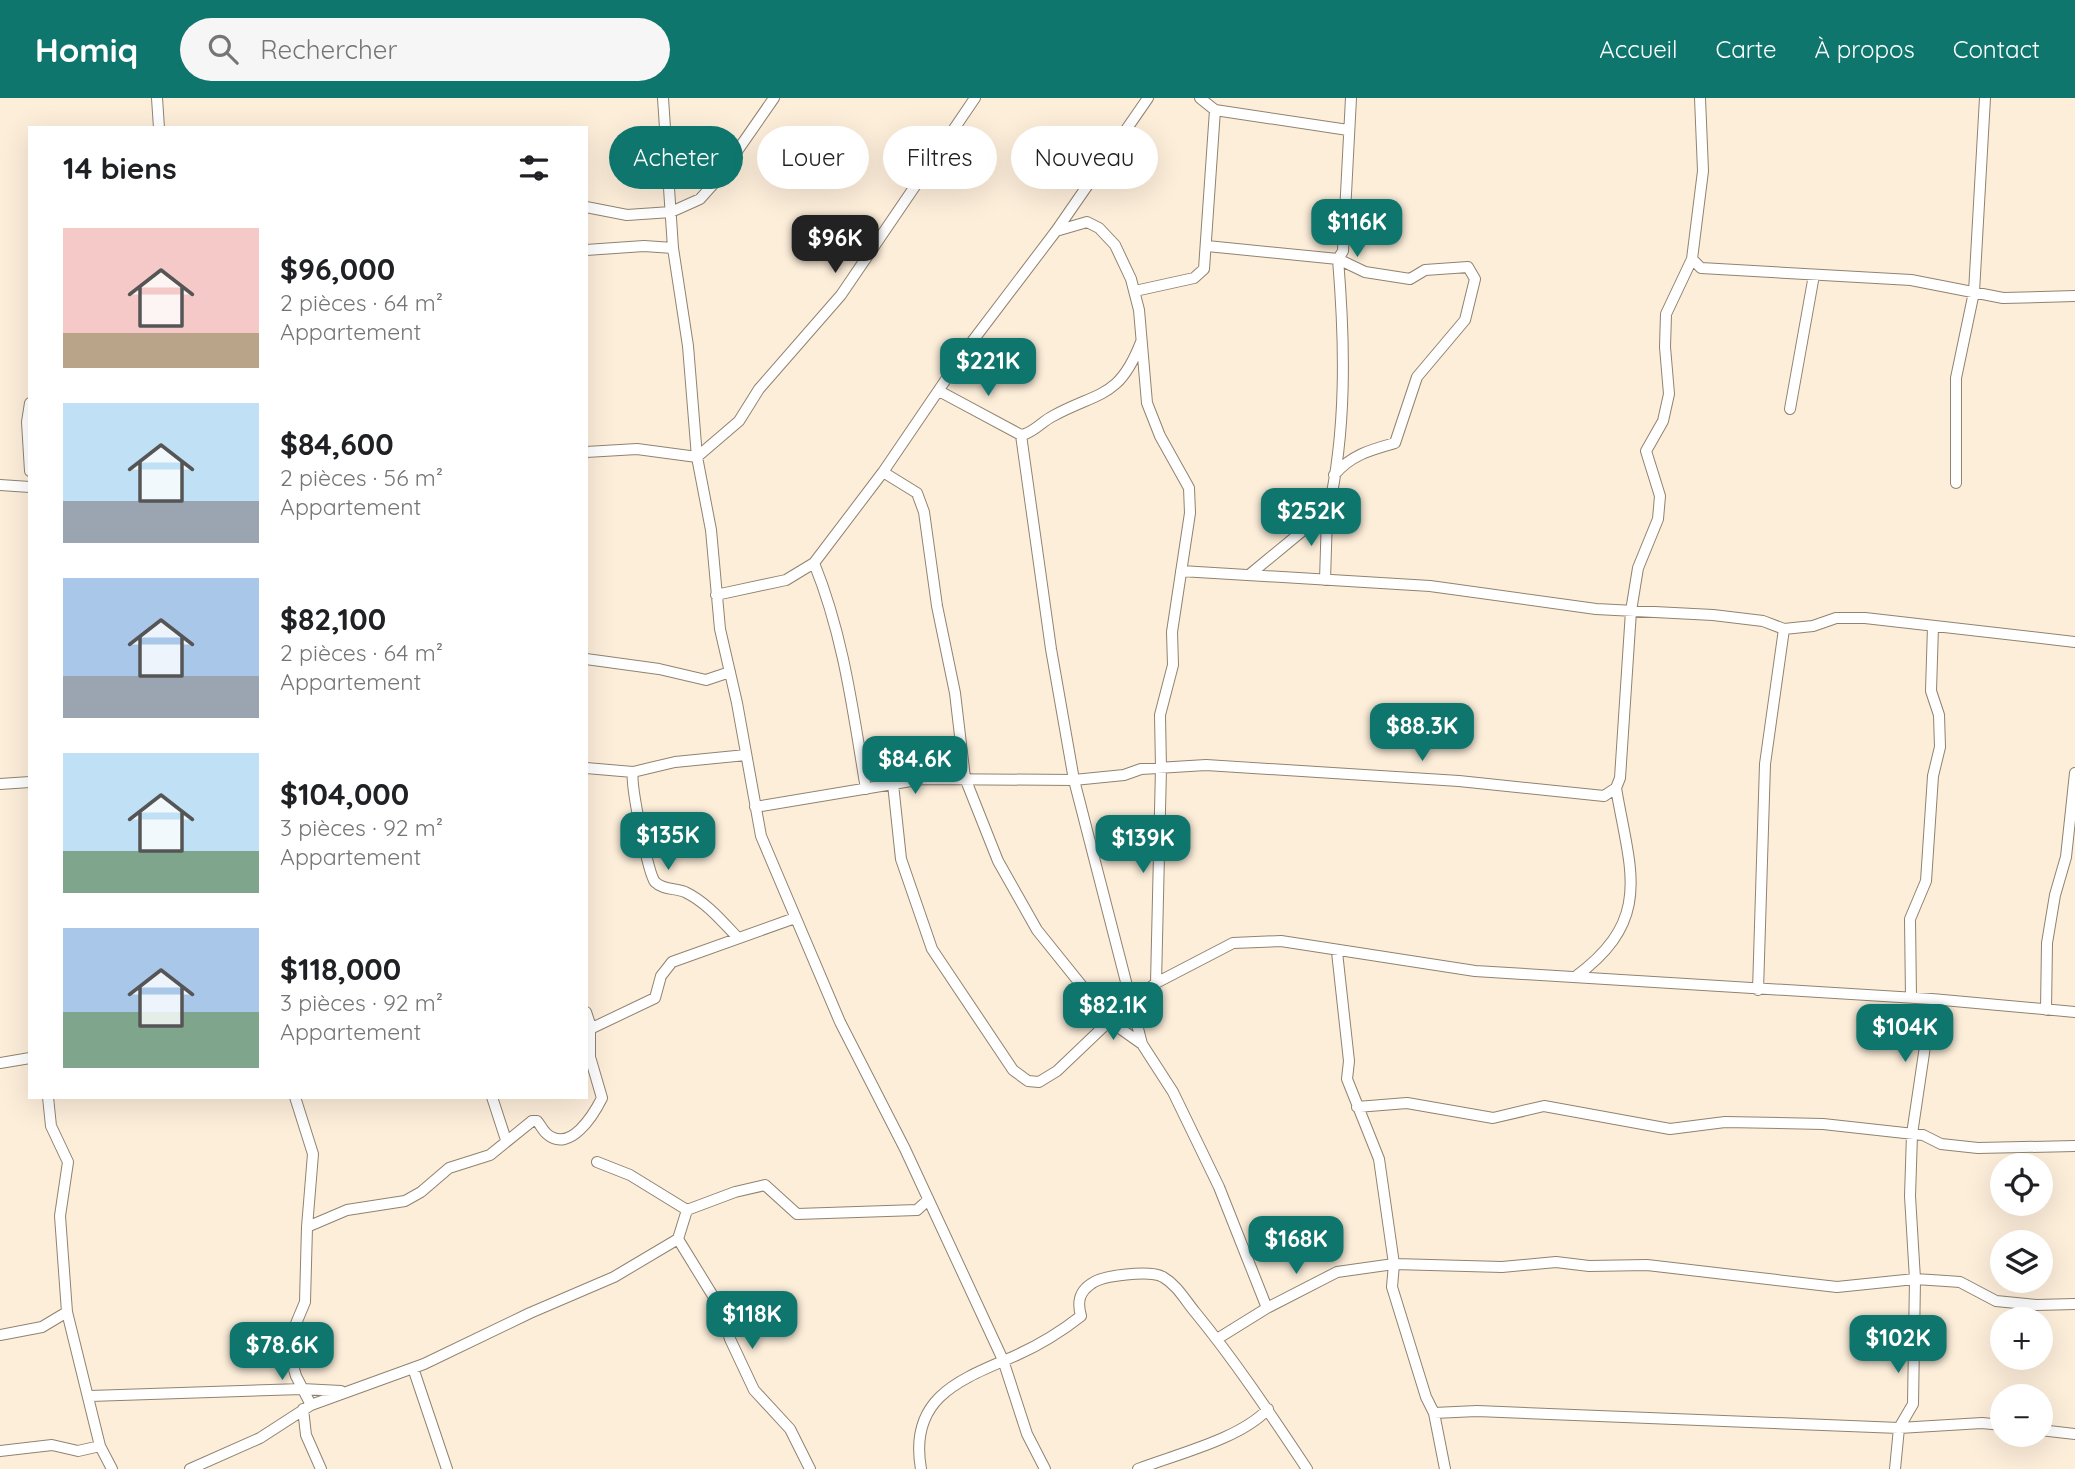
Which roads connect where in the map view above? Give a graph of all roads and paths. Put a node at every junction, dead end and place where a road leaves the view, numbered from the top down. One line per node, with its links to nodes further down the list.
1 (157, 98): 12 (street)
2 (663, 98): 15 (street)
3 (774, 98): 15 (street)
4 (975, 98): 33 (street)
5 (1148, 98): 16 (street)
6 (1200, 98): 11 (street)
7 (1351, 98): 13 (street)
8 (1690, 98): 9 (street)
9 (1700, 98): 20 (street)
10 (1985, 98): 24 (street)
11 (1215, 110): 13 (street); 17 (street)
12 (159, 126)
13 (1348, 130): 21 (street)
14 (588, 207): 15 (street)
15 (671, 212): 18 (street)
16 (1056, 231): 23 (street); 27 (street)
17 (1207, 246): 21 (street); 23 (street)
18 (673, 248): 19 (street); 33 (street)
19 (588, 250)
20 (1692, 258): 22 (street); 45 (street)
21 (1338, 260): 35 (street); 35 (street)
22 (1814, 275): 24 (street); 28 (street)
23 (1135, 291): 26 (street)
24 (1973, 292): 25 (street); 36 (street)
25 (2075, 296)
26 (1142, 338): 30 (street); 41 (street)
27 (939, 391): 30 (street); 34 (street)
28 (1790, 409)
29 (28, 418): 31 (street)
30 (1021, 435): 57 (street)
31 (28, 441)
32 (588, 452): 33 (street)
33 (697, 457): 44 (street)
34 (883, 472): 40 (street); 56 (street)
35 (1334, 475): 39 (street)
36 (1956, 483)
37 (0, 485): 38 (street)
38 (28, 487)
39 (1326, 516): 42 (street); 43 (street)
40 (814, 563): 44 (street); 62 (street)
41 (1181, 571): 42 (street); 53 (street)
42 (1249, 575): 43 (street)
43 (1325, 580): 45 (street)
44 (716, 594): 50 (street)
45 (1631, 611): 47 (street); 61 (street)
46 (1933, 626): 47 (street); 48 (street); 70 (street)
47 (1784, 629): 69 (street)
48 (2075, 642)
49 (588, 659): 50 (street)
50 (730, 672): 51 (street)
51 (746, 755): 54 (street); 63 (street)
52 (588, 768): 54 (street)
53 (1161, 768): 57 (street); 61 (street); 68 (street)
54 (633, 772): 65 (street)
55 (2075, 773): 73 (street)
56 (965, 778): 57 (street); 59 (street); 76 (street)
57 (1074, 780): 72 (street)
58 (28, 782): 60 (street)
59 (893, 783): 62 (street); 76 (street)
60 (0, 784)
61 (1616, 788): 67 (street)
62 (866, 789): 63 (street)
63 (755, 807): 64 (street)
64 (795, 918): 65 (street); 89 (street)
65 (738, 938): 77 (street)
66 (1337, 952): 67 (street); 68 (street); 84 (street)
67 (1575, 977): 69 (street)
68 (1156, 984): 72 (street)
69 (1758, 990): 70 (street)
70 (1911, 998): 71 (street)
71 (1932, 999): 73 (street); 85 (street)
72 (1130, 1004): 76 (street); 78 (street)
73 (2046, 1010): 74 (street)
74 (2075, 1012)
75 (588, 1020): 77 (street)
76 (1111, 1022): 78 (street)
77 (590, 1028): 86 (street)
78 (1142, 1044): 96 (street)
79 (28, 1058): 80 (street)
80 (0, 1063)
81 (48, 1099): 97 (street)
82 (296, 1099): 91 (street)
83 (493, 1099): 86 (street)
84 (1357, 1107): 85 (street); 93 (street)
85 (1912, 1134): 87 (street); 94 (street)
86 (506, 1140): 91 (street)
87 (2075, 1146)
88 (597, 1162): 90 (street)
89 (928, 1200): 90 (street); 100 (street)
90 (687, 1210): 92 (street)
91 (307, 1227): 102 (street)
92 (678, 1239): 101 (street); 121 (street)
93 (1394, 1264): 94 (street); 96 (street); 108 (street)
94 (1915, 1279): 95 (street); 105 (street)
95 (2075, 1304)
96 (1267, 1308): 99 (street)
97 (68, 1312): 98 (street); 104 (street)
98 (0, 1335)
99 (1217, 1339): 100 (street); 107 (street)
100 (1003, 1360): 122 (street); 123 (street)
101 (413, 1368): 103 (street); 120 (street)
102 (302, 1389): 103 (street); 104 (street); 106 (street)
103 (346, 1391): 106 (street)
104 (90, 1396): 114 (street)
105 (1913, 1404): 110 (street); 111 (street)
106 (307, 1407): 118 (street); 119 (street)
107 (1268, 1409): 116 (street); 124 (street)
108 (1434, 1413): 111 (street); 125 (street)
109 (1990, 1424): 110 (street)
110 (1921, 1427): 111 (street)
111 (1899, 1428): 126 (street)
112 (2053, 1431): 113 (street)
113 (2075, 1434)
114 (100, 1446): 115 (street); 117 (street)
115 (0, 1451)
116 (1145, 1468)
117 (112, 1469)
118 (190, 1469)
119 (321, 1469)
120 (447, 1469)
121 (810, 1469)
122 (921, 1469)
123 (1045, 1469)
124 (1307, 1469)
125 (1444, 1469)
126 (1895, 1469)

